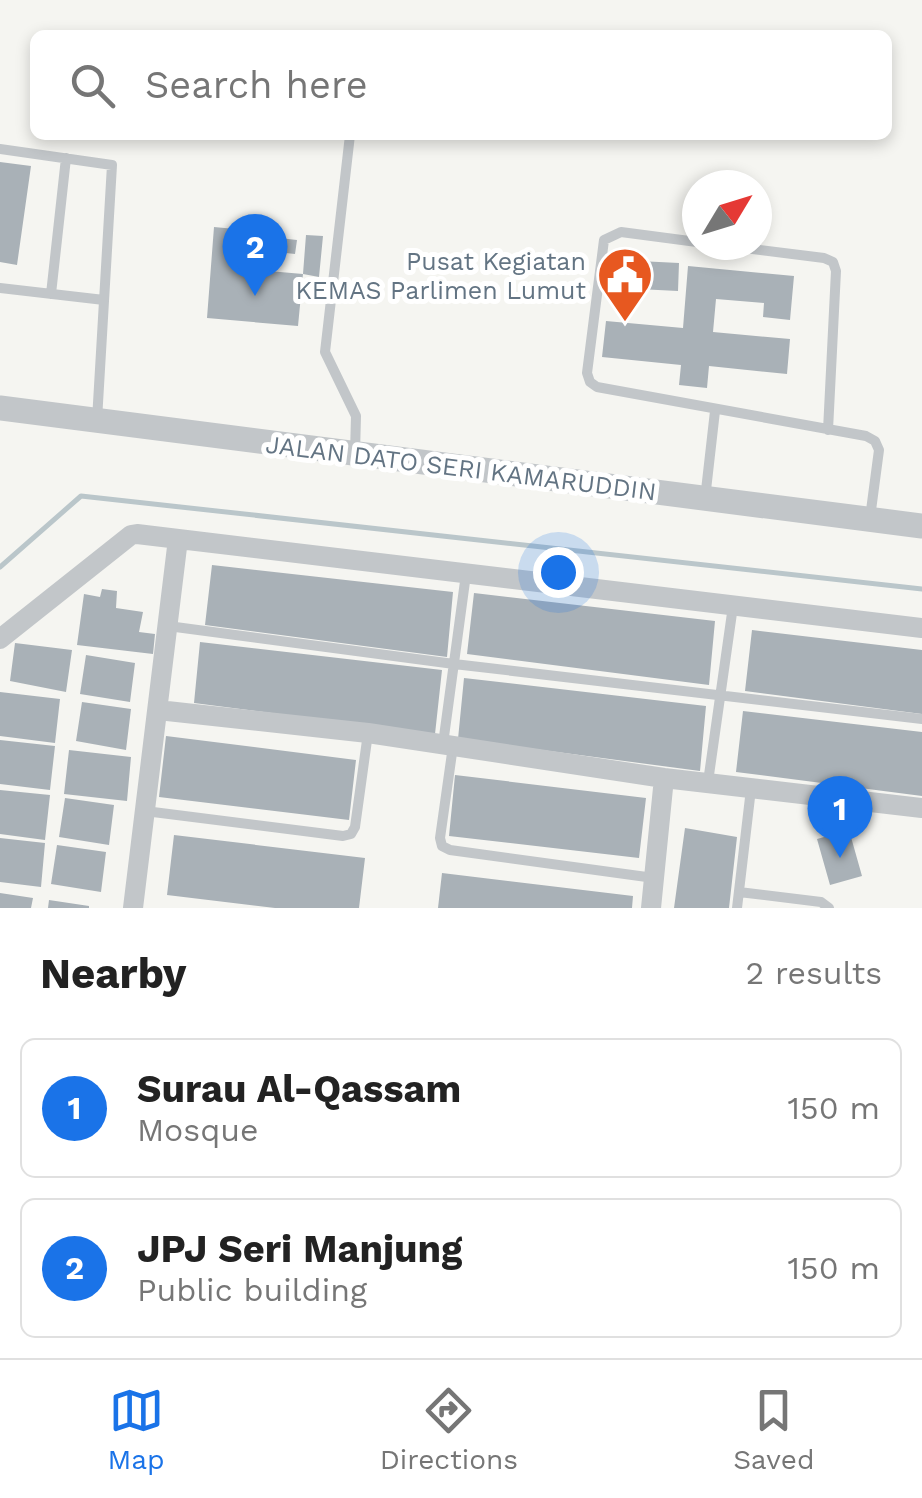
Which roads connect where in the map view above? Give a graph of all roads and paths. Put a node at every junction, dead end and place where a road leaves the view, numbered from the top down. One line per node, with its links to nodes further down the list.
1 (349, 140): 13 (lane)
2 (0, 149): 3 (lane)
3 (66, 158): 7 (lane); 8 (lane)
4 (682, 240): 10 (lane)
5 (772, 251): 12 (lane)
6 (0, 288): 7 (lane)
7 (51, 294): 8 (lane)
8 (104, 300): 11 (lane)
9 (0, 408): 11 (street, JALAN DATO SERI KAMARUDDIN)
10 (715, 411): 12 (lane); 14 (lane)
11 (96, 421): 13 (street, JALAN DATO SERI KAMARUDDIN)
12 (828, 430): 15 (lane)
13 (355, 454): 14 (street, JALAN DATO SERI KAMARUDDIN)
14 (705, 499): 15 (street, JALAN DATO SERI KAMARUDDIN)
15 (870, 519): 16 (street, JALAN DATO SERI KAMARUDDIN)
16 (922, 526)
17 (178, 540): 18 (street); 20 (street); 22 (street)
18 (466, 574): 19 (street); 23 (lane)
19 (733, 605): 21 (street); 24 (lane)
20 (168, 626): 23 (lane); 25 (street)
21 (922, 628)
22 (0, 639)
23 (454, 664): 24 (lane); 28 (lane)
24 (720, 695): 26 (lane); 30 (lane)
25 (158, 710): 27 (street); 33 (street)
26 (922, 719)
27 (368, 734): 28 (street); 33 (lane)
28 (448, 746): 29 (street); 34 (lane)
29 (664, 778): 30 (street); 34 (street)
30 (708, 783): 31 (street)
31 (751, 788): 32 (street); 35 (lane)
32 (922, 808)
33 (145, 811): 36 (street)
34 (654, 878): 37 (street)
35 (738, 892): 38 (lane); 39 (lane)
36 (139, 907)
37 (652, 908)
38 (736, 908)
39 (829, 908)

